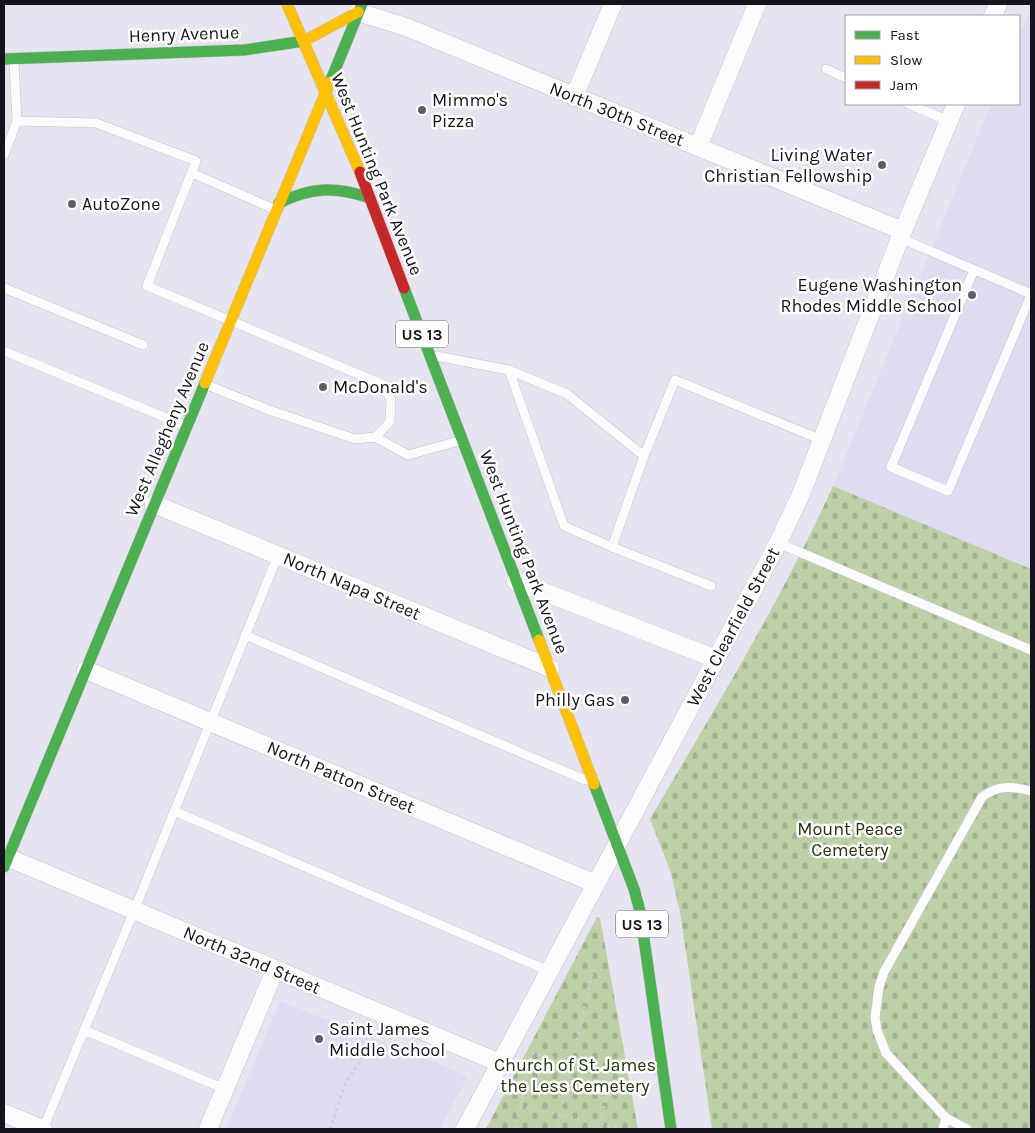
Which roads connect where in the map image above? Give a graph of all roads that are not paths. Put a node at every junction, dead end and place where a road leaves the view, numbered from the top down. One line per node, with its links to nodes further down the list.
1 (287, 4): 5 (main road, West Hunting Park Avenue / US 13)
2 (613, 4): 10 (street)
3 (757, 4): 15 (street)
4 (360, 8): 5 (main road, Henry Avenue); 9 (main road, West Allegheny Avenue); 10 (street, North 30th Street)
5 (304, 41): 6 (main road, Henry Avenue); 9 (main road, West Hunting Park Avenue / US 13)
6 (9, 59): 13 (lane)
7 (826, 69): 8 (lane)
8 (845, 78)
9 (325, 89): 18 (main road, West Hunting Park Avenue / US 13); 19 (main road, West Allegheny Avenue)
10 (574, 96): 15 (street, North 30th Street)
11 (910, 105): 14 (lane)
12 (956, 105): 14 (street, West Clearfield Street)
13 (17, 121): 16 (lane); 17 (lane)
14 (949, 121): 20 (street, West Clearfield Street)
15 (698, 147): 20 (street, North 30th Street)
16 (5, 150)
17 (192, 173): 19 (lane); 24 (lane)
18 (370, 198): 19 (main road); 27 (main road, West Hunting Park Avenue / US 13)
19 (278, 206): 24 (main road, West Allegheny Avenue)
20 (902, 235): 21 (lane); 33 (street, West Clearfield Street)
21 (974, 270): 23 (lane); 23 (lane)
22 (4, 288): 25 (lane)
23 (1031, 294)
24 (230, 320): 29 (main road, West Allegheny Avenue); 31 (lane)
25 (143, 345)
26 (4, 351): 30 (lane)
27 (430, 355): 28 (lane); 32 (main road, West Hunting Park Avenue / US 13)
28 (509, 370): 34 (lane); 37 (lane)
29 (204, 384): 30 (main road, West Allegheny Avenue); 31 (lane)
30 (186, 426): 35 (main road, West Allegheny Avenue)
31 (375, 437): 32 (lane)
32 (462, 440): 39 (main road, West Hunting Park Avenue / US 13)
33 (822, 440): 34 (lane); 36 (street, West Clearfield Street)
34 (644, 456): 37 (lane)
35 (154, 504): 38 (street, North Napa Street); 45 (main road, West Allegheny Avenue)
36 (778, 543): 42 (lane); 43 (street, West Clearfield Street)
37 (612, 547): 40 (lane)
38 (278, 555): 41 (lane); 44 (street, North Napa Street)
39 (516, 580): 43 (street); 44 (main road, West Hunting Park Avenue / US 13)
40 (711, 586)
41 (245, 635): 46 (lane); 47 (lane)
42 (1031, 650)
43 (716, 659): 50 (street, West Clearfield Street)
44 (550, 668): 47 (main road, West Hunting Park Avenue / US 13)
45 (86, 670): 46 (street, North Patton Street); 51 (main road, West Allegheny Avenue)
46 (210, 722): 49 (lane); 52 (street, North Patton Street)
47 (594, 784): 50 (main road, West Hunting Park Avenue / US 13)
48 (1031, 791): 60 (lane)
49 (174, 811): 53 (lane); 55 (lane)
50 (617, 844): 52 (street, West Clearfield Street); 64 (main road, West Hunting Park Avenue / US 13)
51 (5, 860): 53 (street, North 32nd Street)
52 (596, 884): 55 (street, West Clearfield Street)
53 (134, 911): 54 (street, North 32nd Street); 56 (lane)
54 (275, 970): 57 (street, North 32nd Street); 58 (street)
55 (549, 971): 57 (street, West Clearfield Street)
56 (84, 1030): 58 (lane); 61 (lane)
57 (500, 1063): 63 (street, West Clearfield Street)
58 (225, 1088): 62 (street)
59 (4, 1113): 61 (street)
60 (946, 1118): 65 (lane); 66 (lane)
61 (43, 1129)
62 (208, 1129)
63 (466, 1129)
64 (671, 1129)
65 (943, 1129)
66 (967, 1129)

